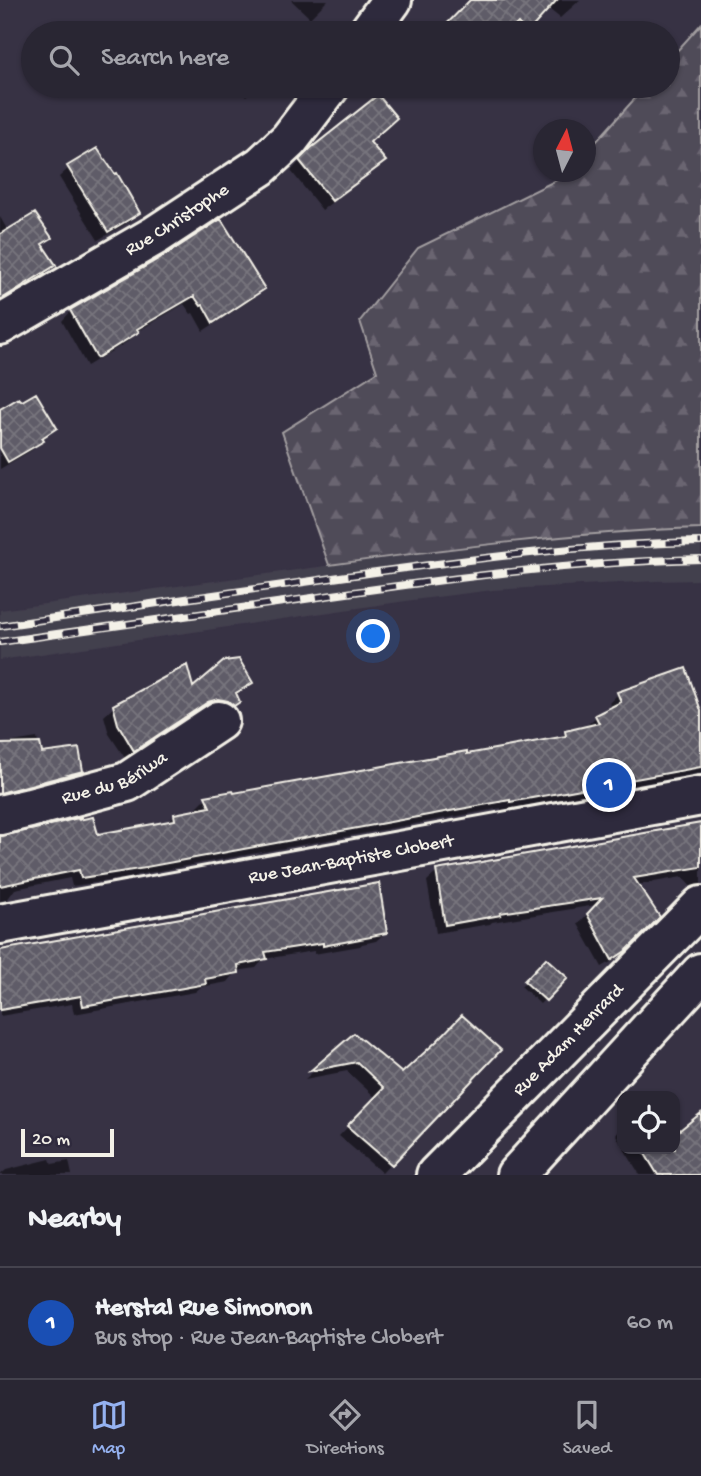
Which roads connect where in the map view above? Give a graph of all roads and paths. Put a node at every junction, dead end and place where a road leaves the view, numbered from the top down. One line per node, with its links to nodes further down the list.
1 (392, 0): 2 (street)
2 (377, 21)
3 (321, 98): 4 (street, Rue Christophe)
4 (0, 325)
5 (219, 721): 7 (street, Rue du Bériwa)
6 (701, 796): 9 (street, Rue Jean-Baptiste Clobert)
7 (0, 815)
8 (701, 905): 11 (street, Rue Adam Henrard)
9 (0, 924)
10 (701, 973): 12 (street)
11 (436, 1175)
12 (516, 1175)

